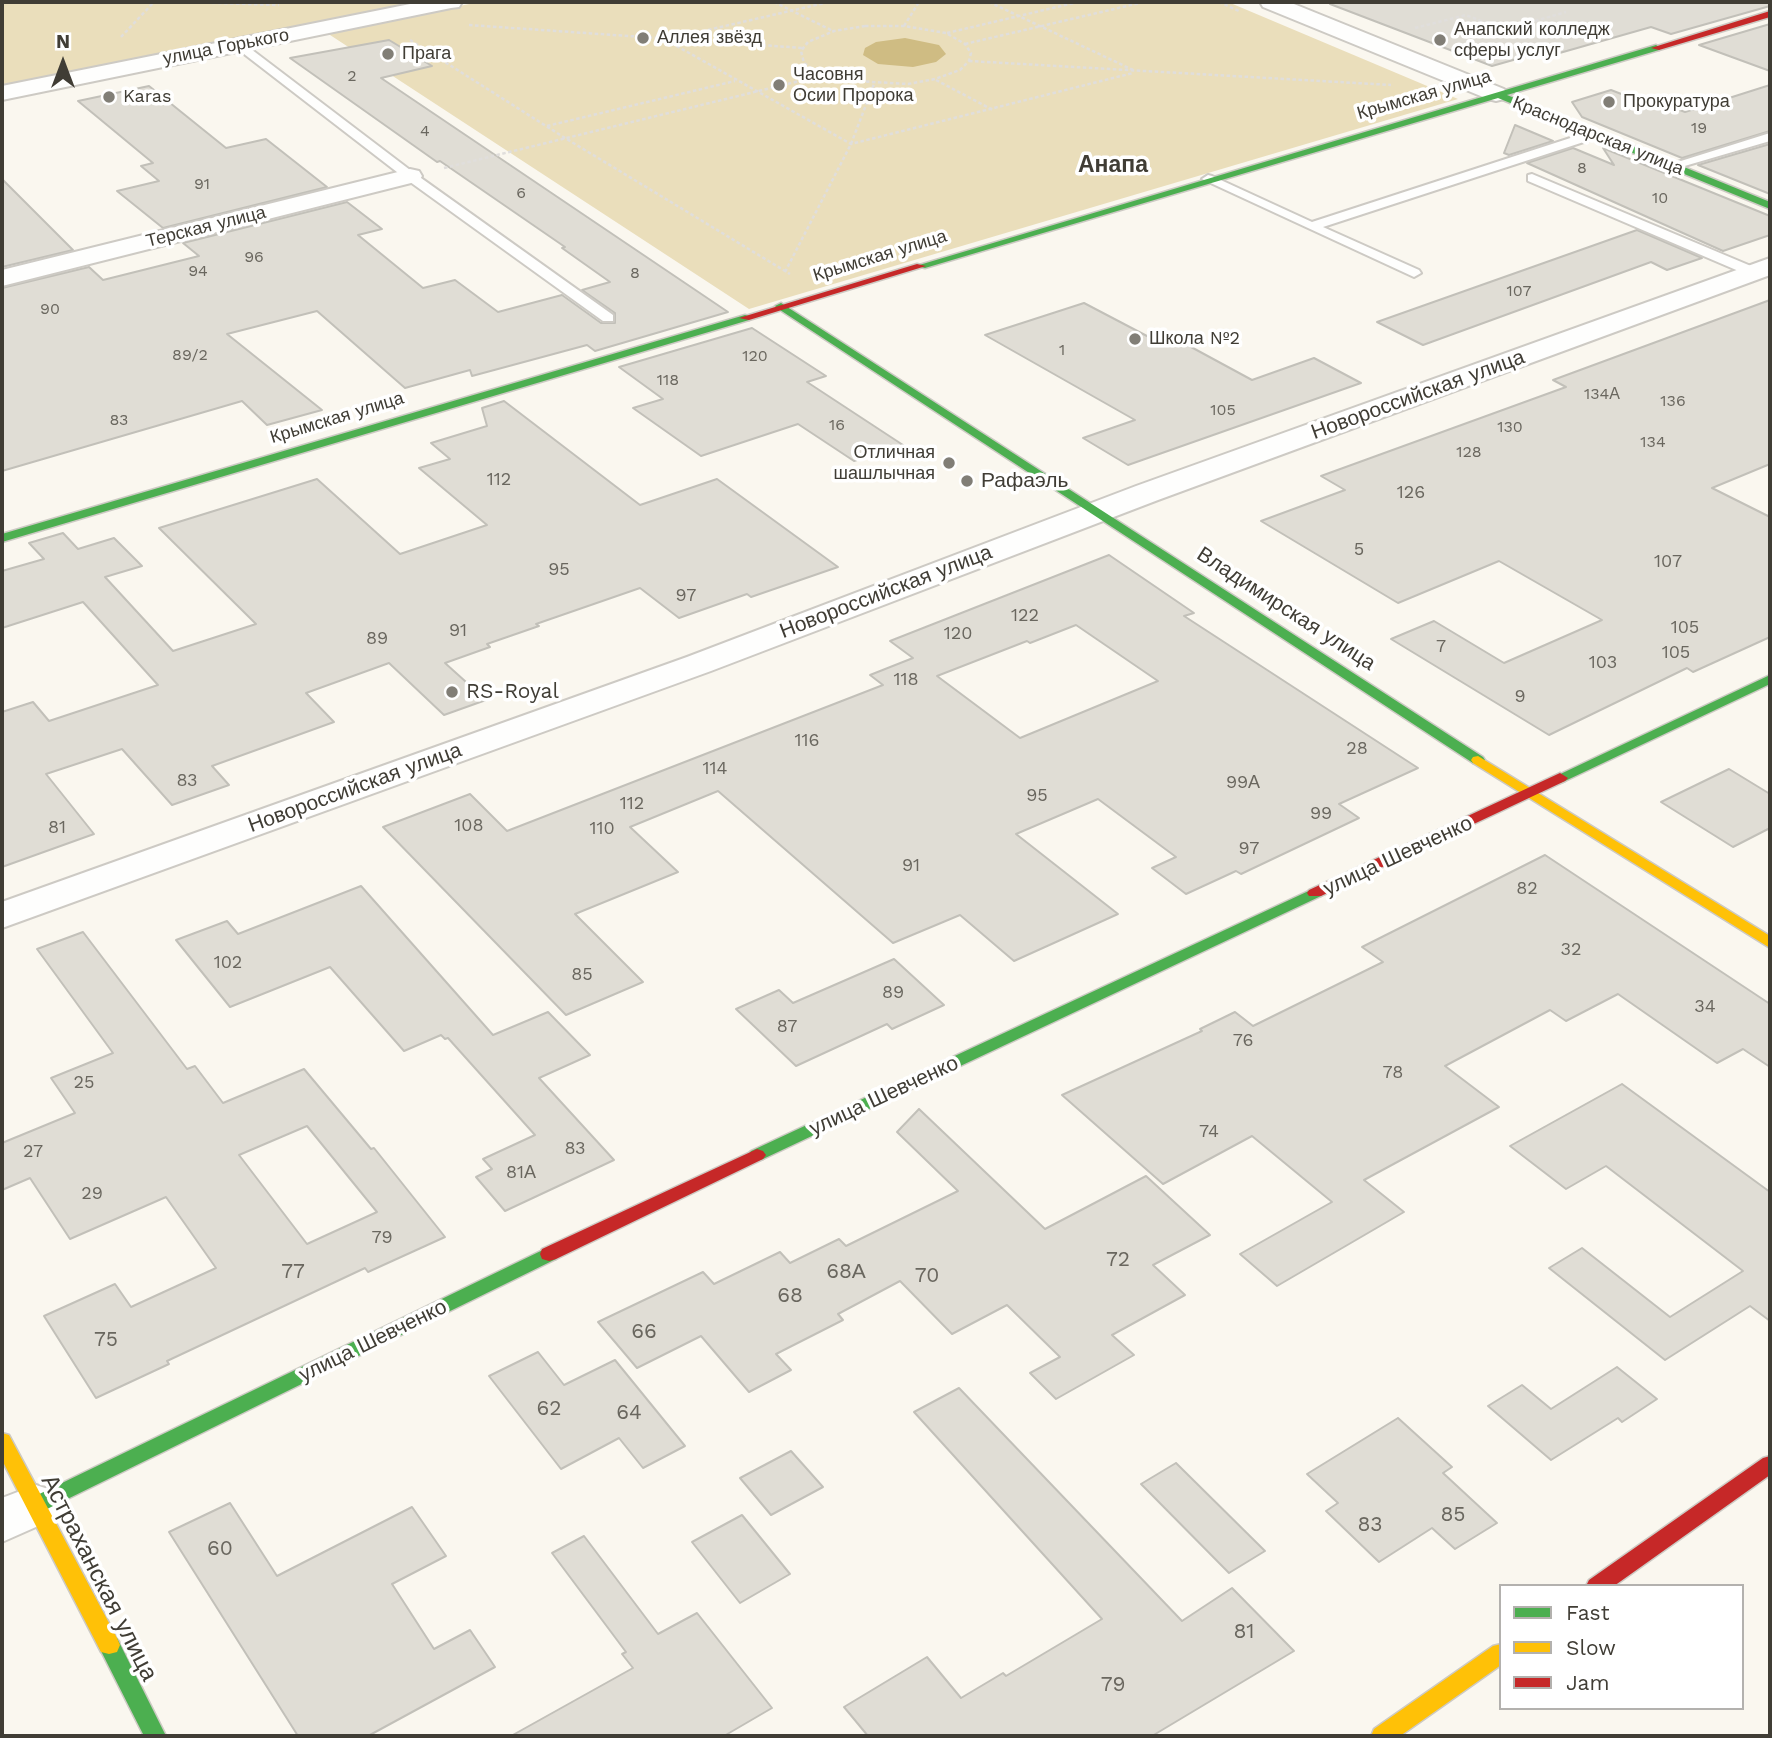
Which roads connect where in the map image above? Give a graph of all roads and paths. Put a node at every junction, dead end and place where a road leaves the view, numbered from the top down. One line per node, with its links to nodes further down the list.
1 (154, 2): 24 (path)
2 (182, 2): 11 (path)
3 (451, 2): 16 (street, улица Горького)
4 (774, 2): 12 (path)
5 (829, 2): 12 (path)
6 (919, 2): 19 (path)
7 (989, 2): 15 (path)
8 (1078, 2): 15 (path)
9 (1144, 2): 20 (path)
10 (1271, 2): 32 (street, Краснодарская улица)
11 (282, 5)
12 (791, 10): 22 (path); 25 (path)
13 (1566, 12): 18 (path)
14 (1770, 14): 38 (street, Крымская улица)
15 (1020, 15): 20 (path); 23 (path)
16 (399, 17): 25 (path); 27 (street, улица Горького); 40 (path)
17 (1440, 18): 18 (path)
18 (1446, 20): 21 (path)
19 (904, 26): 22 (path); 23 (path)
20 (1044, 26): 26 (path); 30 (path)
21 (1407, 30)
22 (834, 31): 28 (path)
23 (946, 33): 26 (path)
24 (121, 37)
25 (666, 40): 28 (path); 34 (path)
26 (965, 44): 29 (path)
27 (239, 45): 36 (street, улица Горького); 46 (lane)
28 (803, 48): 31 (path)
29 (969, 61): 30 (path); 33 (path)
30 (1137, 72): 32 (path); 39 (path)
31 (824, 75): 35 (path); 37 (path)
32 (1454, 77): 38 (street, Краснодарская улица)
33 (935, 79): 35 (path); 39 (path)
34 (735, 81): 37 (path); 40 (path)
35 (874, 85): 44 (path)
36 (2, 93)
37 (756, 93): 43 (path); 44 (path)
38 (1496, 94): 41 (street, Краснодарская улица); 48 (street, Крымская улица)
39 (993, 110): 44 (path)
40 (546, 126): 43 (path)
41 (1595, 134): 45 (street, Краснодарская улица); 50 (lane)
42 (1770, 136): 45 (lane)
43 (565, 138): 46 (path); 52 (path)
44 (851, 144): 52 (path)
45 (1671, 166): 49 (street, Краснодарская улица)
46 (410, 176): 55 (street, Терская улица); 58 (lane)
47 (1532, 178): 51 (lane)
48 (1208, 179): 50 (lane); 56 (street, Крымская улица)
49 (1770, 206)
50 (1312, 226): 53 (lane)
51 (1762, 269): 59 (street, Новороссийская улица)
52 (788, 272): 54 (path); 56 (path)
53 (1414, 273)
54 (775, 275)
55 (2, 278)
56 (820, 294): 57 (street, Крымская улица)
57 (781, 306): 59 (street, Владимирская улица); 60 (street, Крымская улица)
58 (608, 318)
59 (1099, 512): 62 (street, Владимирская улица); 63 (street, Новороссийская улица)
60 (2, 538)
61 (1770, 680): 62 (street, улица Шевченко)
62 (1530, 794): 64 (street, Владимирская улица); 67 (street, улица Шевченко)
63 (2, 916)
64 (1770, 943)
65 (2, 1441): 67 (street, Астраханская улица)
66 (1770, 1464): 68 (street)
67 (19, 1513): 70 (street, Астраханская улица)
68 (1600, 1584)
69 (1499, 1654): 71 (street)
70 (155, 1736)
71 (1382, 1736)

